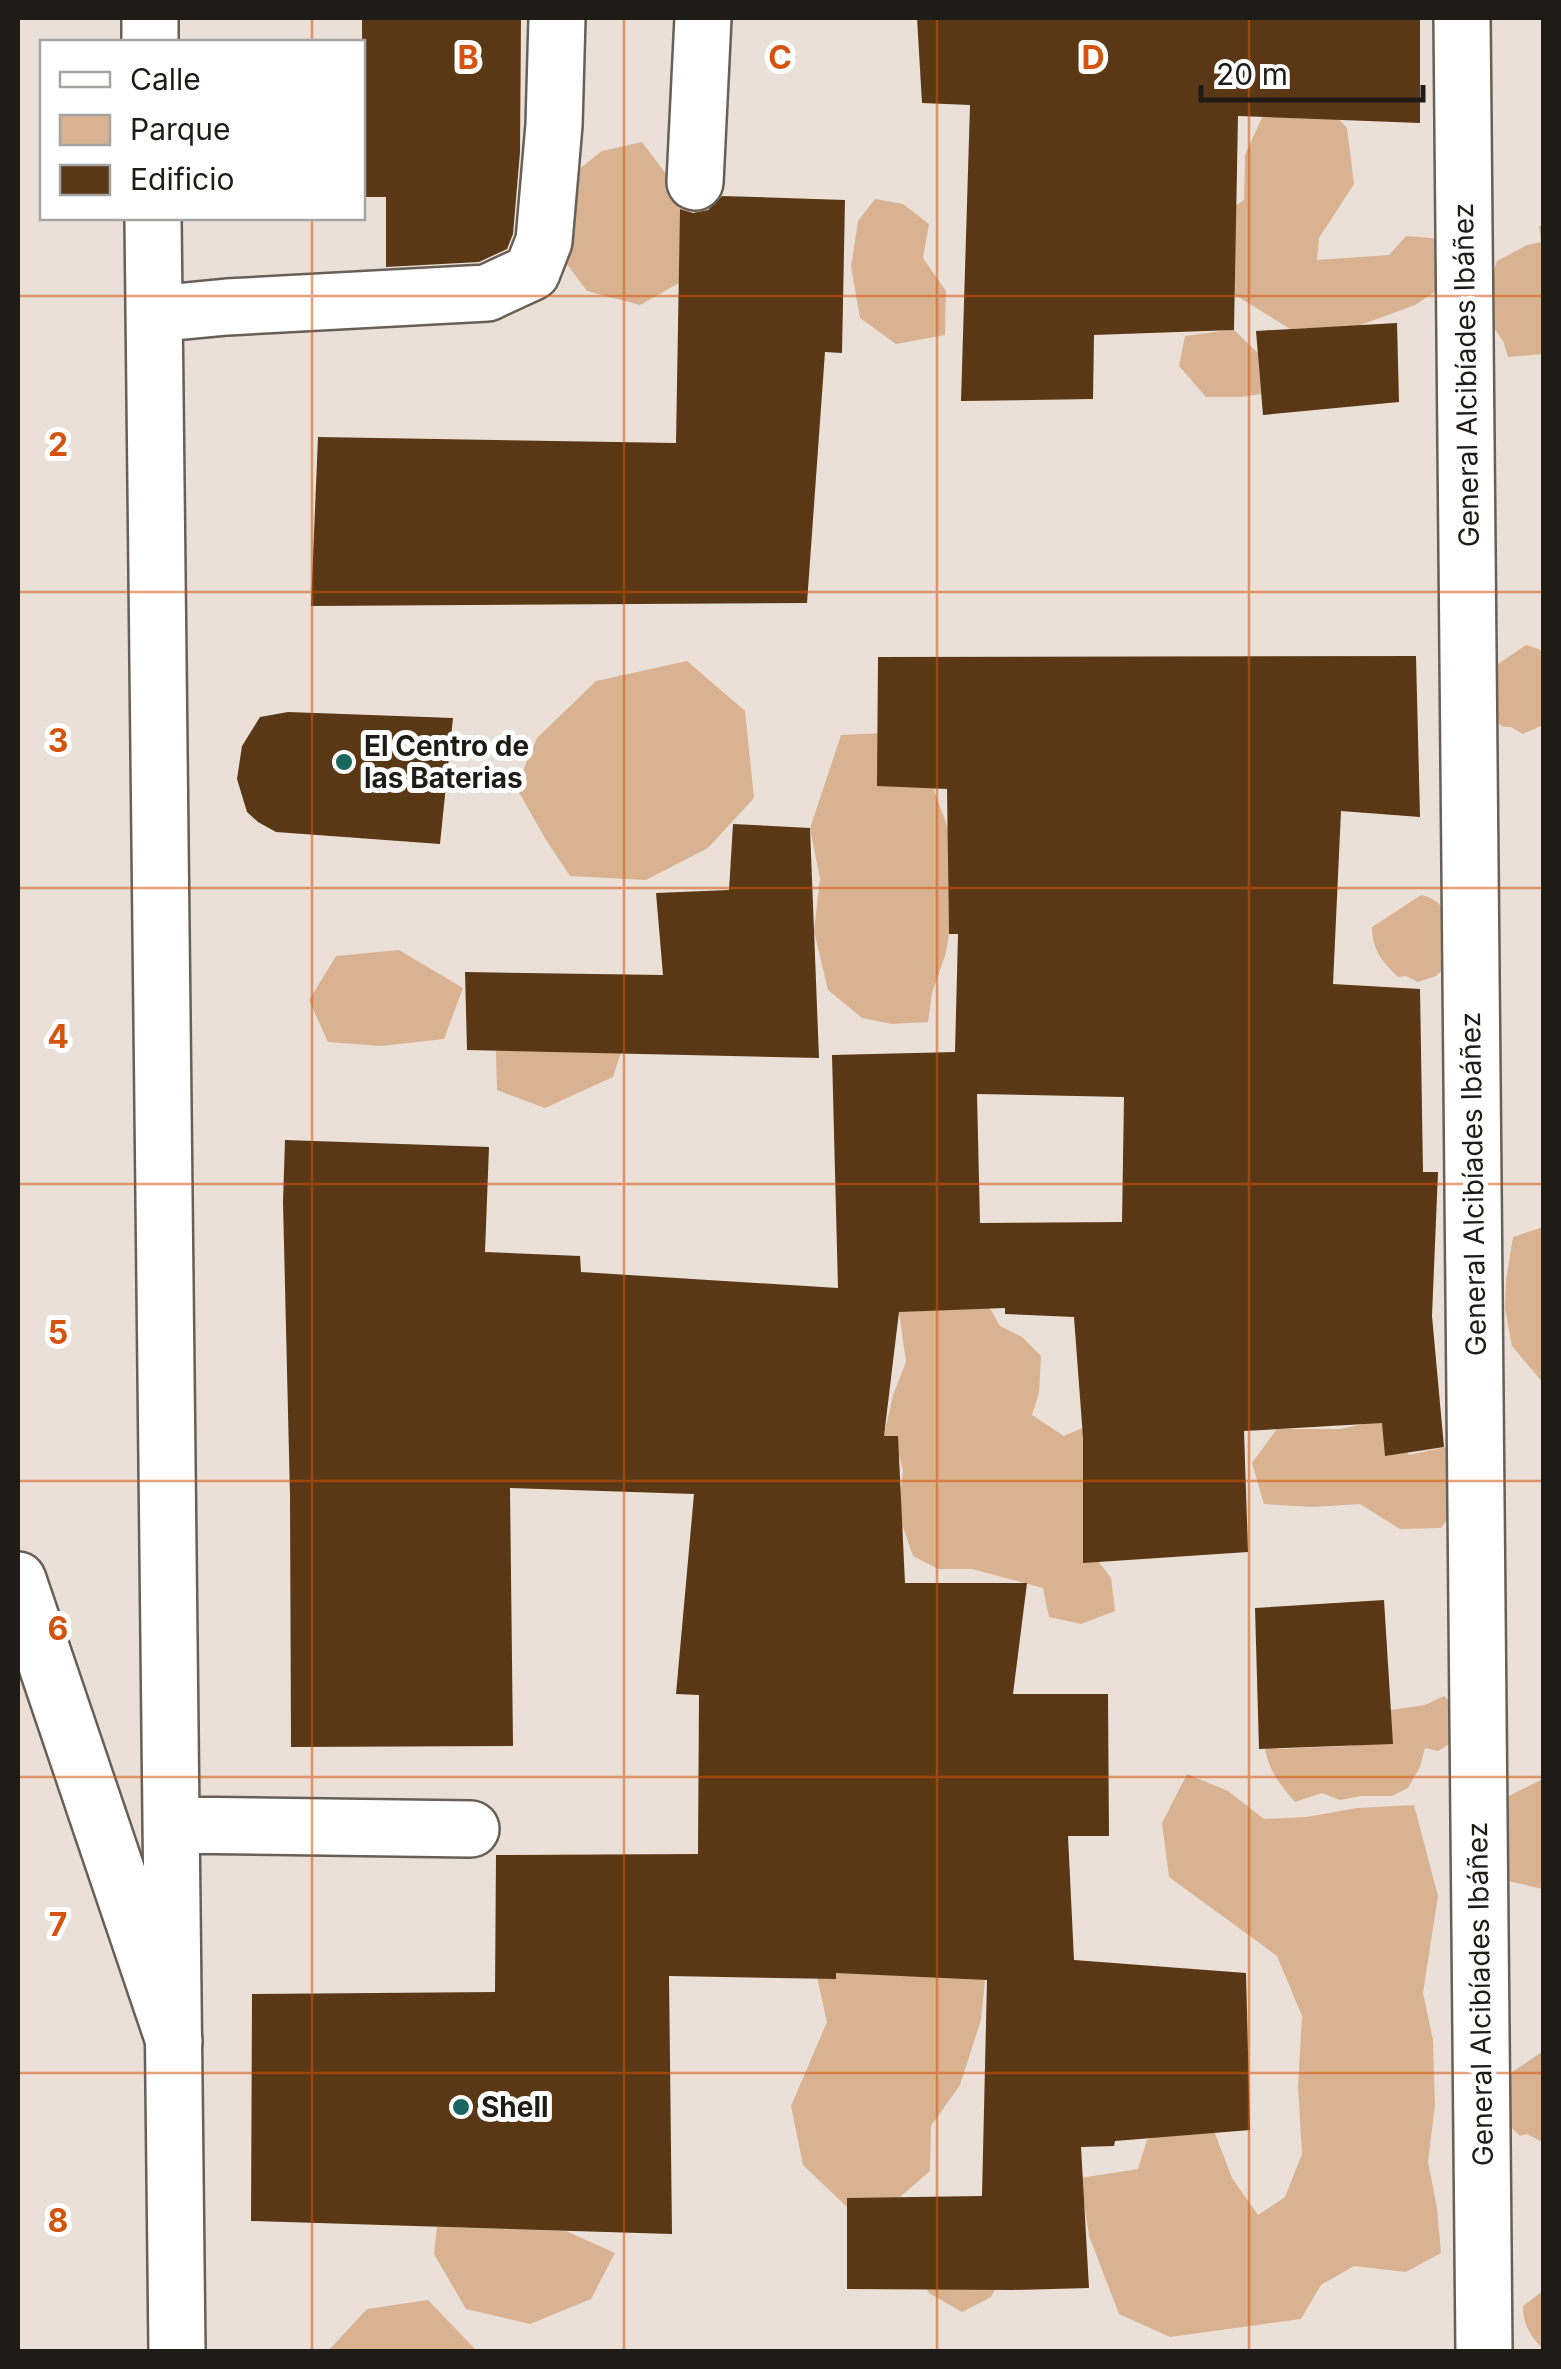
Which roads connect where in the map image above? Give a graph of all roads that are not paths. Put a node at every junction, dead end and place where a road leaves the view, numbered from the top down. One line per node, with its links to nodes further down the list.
1 (557, 18): 6 (main road)
2 (703, 18): 4 (main road)
3 (1462, 18): 12 (main road, General Alcibíades Ibáñez)
4 (695, 182)
5 (153, 220): 6 (main road)
6 (154, 314): 8 (main road)
7 (18, 1580): 10 (main road)
8 (173, 1825): 9 (main road); 10 (main road)
9 (471, 1829)
10 (174, 2041): 11 (main road)
11 (177, 2352)
12 (1484, 2352)

